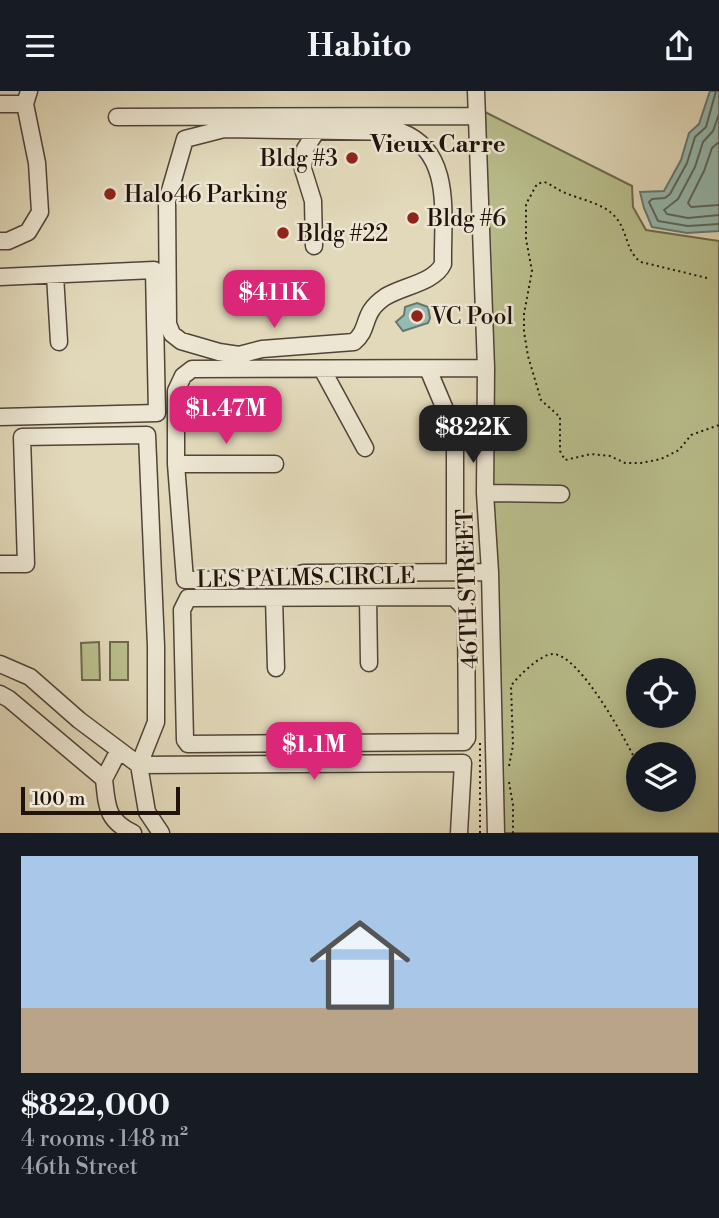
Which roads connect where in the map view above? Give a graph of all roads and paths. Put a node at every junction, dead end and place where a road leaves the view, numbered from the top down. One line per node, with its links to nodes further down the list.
1 (476, 91): 4 (street, 46TH STREET)
2 (27, 97): 3 (street); 7 (street)
3 (0, 104)
4 (477, 116): 6 (street); 13 (street, 46TH STREET)
5 (117, 117): 6 (street)
6 (318, 123): 6 (street); 8 (street)
7 (0, 241)
8 (314, 246)
9 (55, 275): 10 (street); 12 (street); 16 (street)
10 (0, 277)
11 (707, 278): 17 (path)
12 (59, 342)
13 (486, 368): 15 (street); 21 (street, 46TH STREET)
14 (322, 369): 15 (street); 18 (street); 19 (street)
15 (428, 369): 24 (street)
16 (0, 417)
17 (719, 425)
18 (365, 448)
19 (176, 464): 20 (street); 26 (street)
20 (275, 464)
21 (485, 493): 22 (street); 25 (street, 46TH STREET)
22 (561, 494)
23 (0, 564): 39 (street)
24 (456, 572): 25 (street); 26 (street)
25 (490, 572): 30 (street, 46TH STREET)
26 (185, 580): 29 (street)
27 (274, 598): 28 (street, LES PALMS CIRCLE); 29 (street, LES PALMS CIRCLE); 34 (street)
28 (368, 598): 31 (street, LES PALMS CIRCLE); 32 (street)
29 (188, 599): 36 (street, LES PALMS CIRCLE)
30 (492, 648): 31 (street); 36 (street, 46TH STREET)
31 (466, 649): 36 (street, LES PALMS CIRCLE)
32 (369, 663)
33 (0, 664): 38 (street)
34 (276, 668)
35 (0, 694): 42 (street)
36 (479, 741): 46 (path); 47 (street, 46TH STREET)
37 (627, 742): 40 (path)
38 (119, 750): 39 (street); 42 (street)
39 (139, 765): 44 (street); 45 (street)
40 (509, 771)
41 (509, 778): 48 (path)
42 (104, 779): 43 (street)
43 (133, 833)
44 (160, 833)
45 (459, 833)
46 (480, 833)
47 (496, 833)
48 (513, 833)

